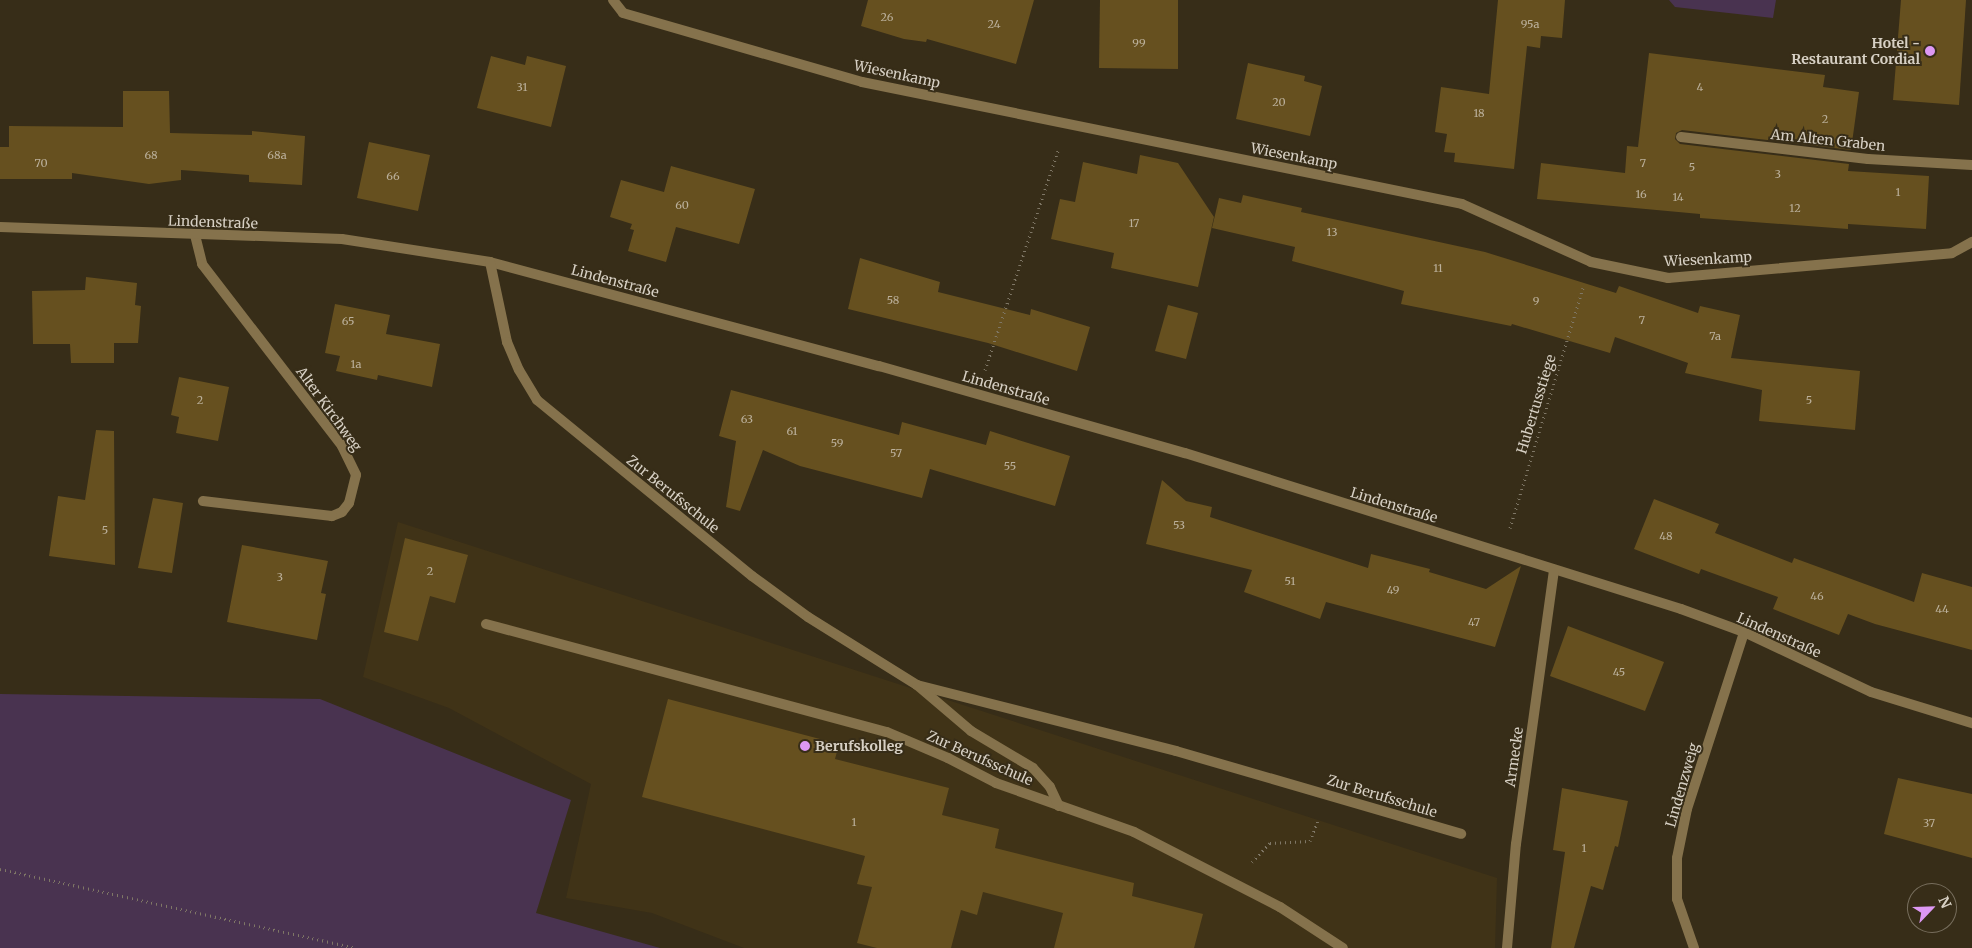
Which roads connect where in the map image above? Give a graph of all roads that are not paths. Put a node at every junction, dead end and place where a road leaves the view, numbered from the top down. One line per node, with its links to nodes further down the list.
1 (614, 0): 6 (street, Wiesenkamp)
2 (1681, 137): 3 (street, Am Alten Graben)
3 (1972, 165)
4 (0, 227): 5 (street, Lindenstraße)
5 (196, 235): 7 (street, Lindenstraße); 8 (street, Alter Kirchweg)
6 (1972, 242)
7 (490, 262): 9 (street, Lindenstraße); 12 (street, Zur Berufsschule)
8 (203, 501)
9 (1554, 570): 11 (street, Lindenstraße); 17 (street, Armecke)
10 (486, 624): 14 (street, Zur Berufsschule)
11 (1744, 632): 13 (street, Lindenstraße); 18 (street, Lindenzweig)
12 (917, 685): 14 (street, Zur Berufsschule); 15 (street, Zur Berufsschule)
13 (1972, 723)
14 (1059, 806): 16 (street, Zur Berufsschule)
15 (1461, 834)
16 (1343, 948)
17 (1506, 948)
18 (1694, 948)

